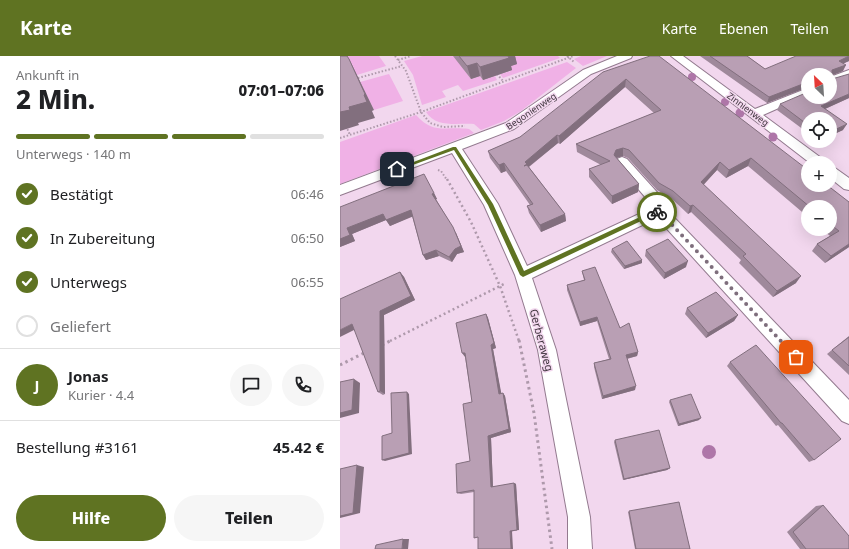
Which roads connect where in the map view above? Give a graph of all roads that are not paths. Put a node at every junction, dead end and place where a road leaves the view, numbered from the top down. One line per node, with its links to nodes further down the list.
1 (627, 56): 7 (street, Begonienweg)
2 (676, 56): 6 (street, Zinnienweg)
3 (849, 73): 4 (street)
4 (837, 78)
5 (801, 94): 6 (street)
6 (754, 114): 8 (street, Zinnienweg)
7 (455, 148): 12 (street, Begonienweg); 14 (street, Gerberaweg)
8 (810, 156)
9 (622, 162): 13 (street)
10 (837, 176): 11 (street)
11 (849, 185)
12 (340, 190)
13 (659, 211): 14 (street); 15 (street)
14 (523, 275): 16 (street, Gerberaweg)
15 (849, 414)
16 (580, 549)

